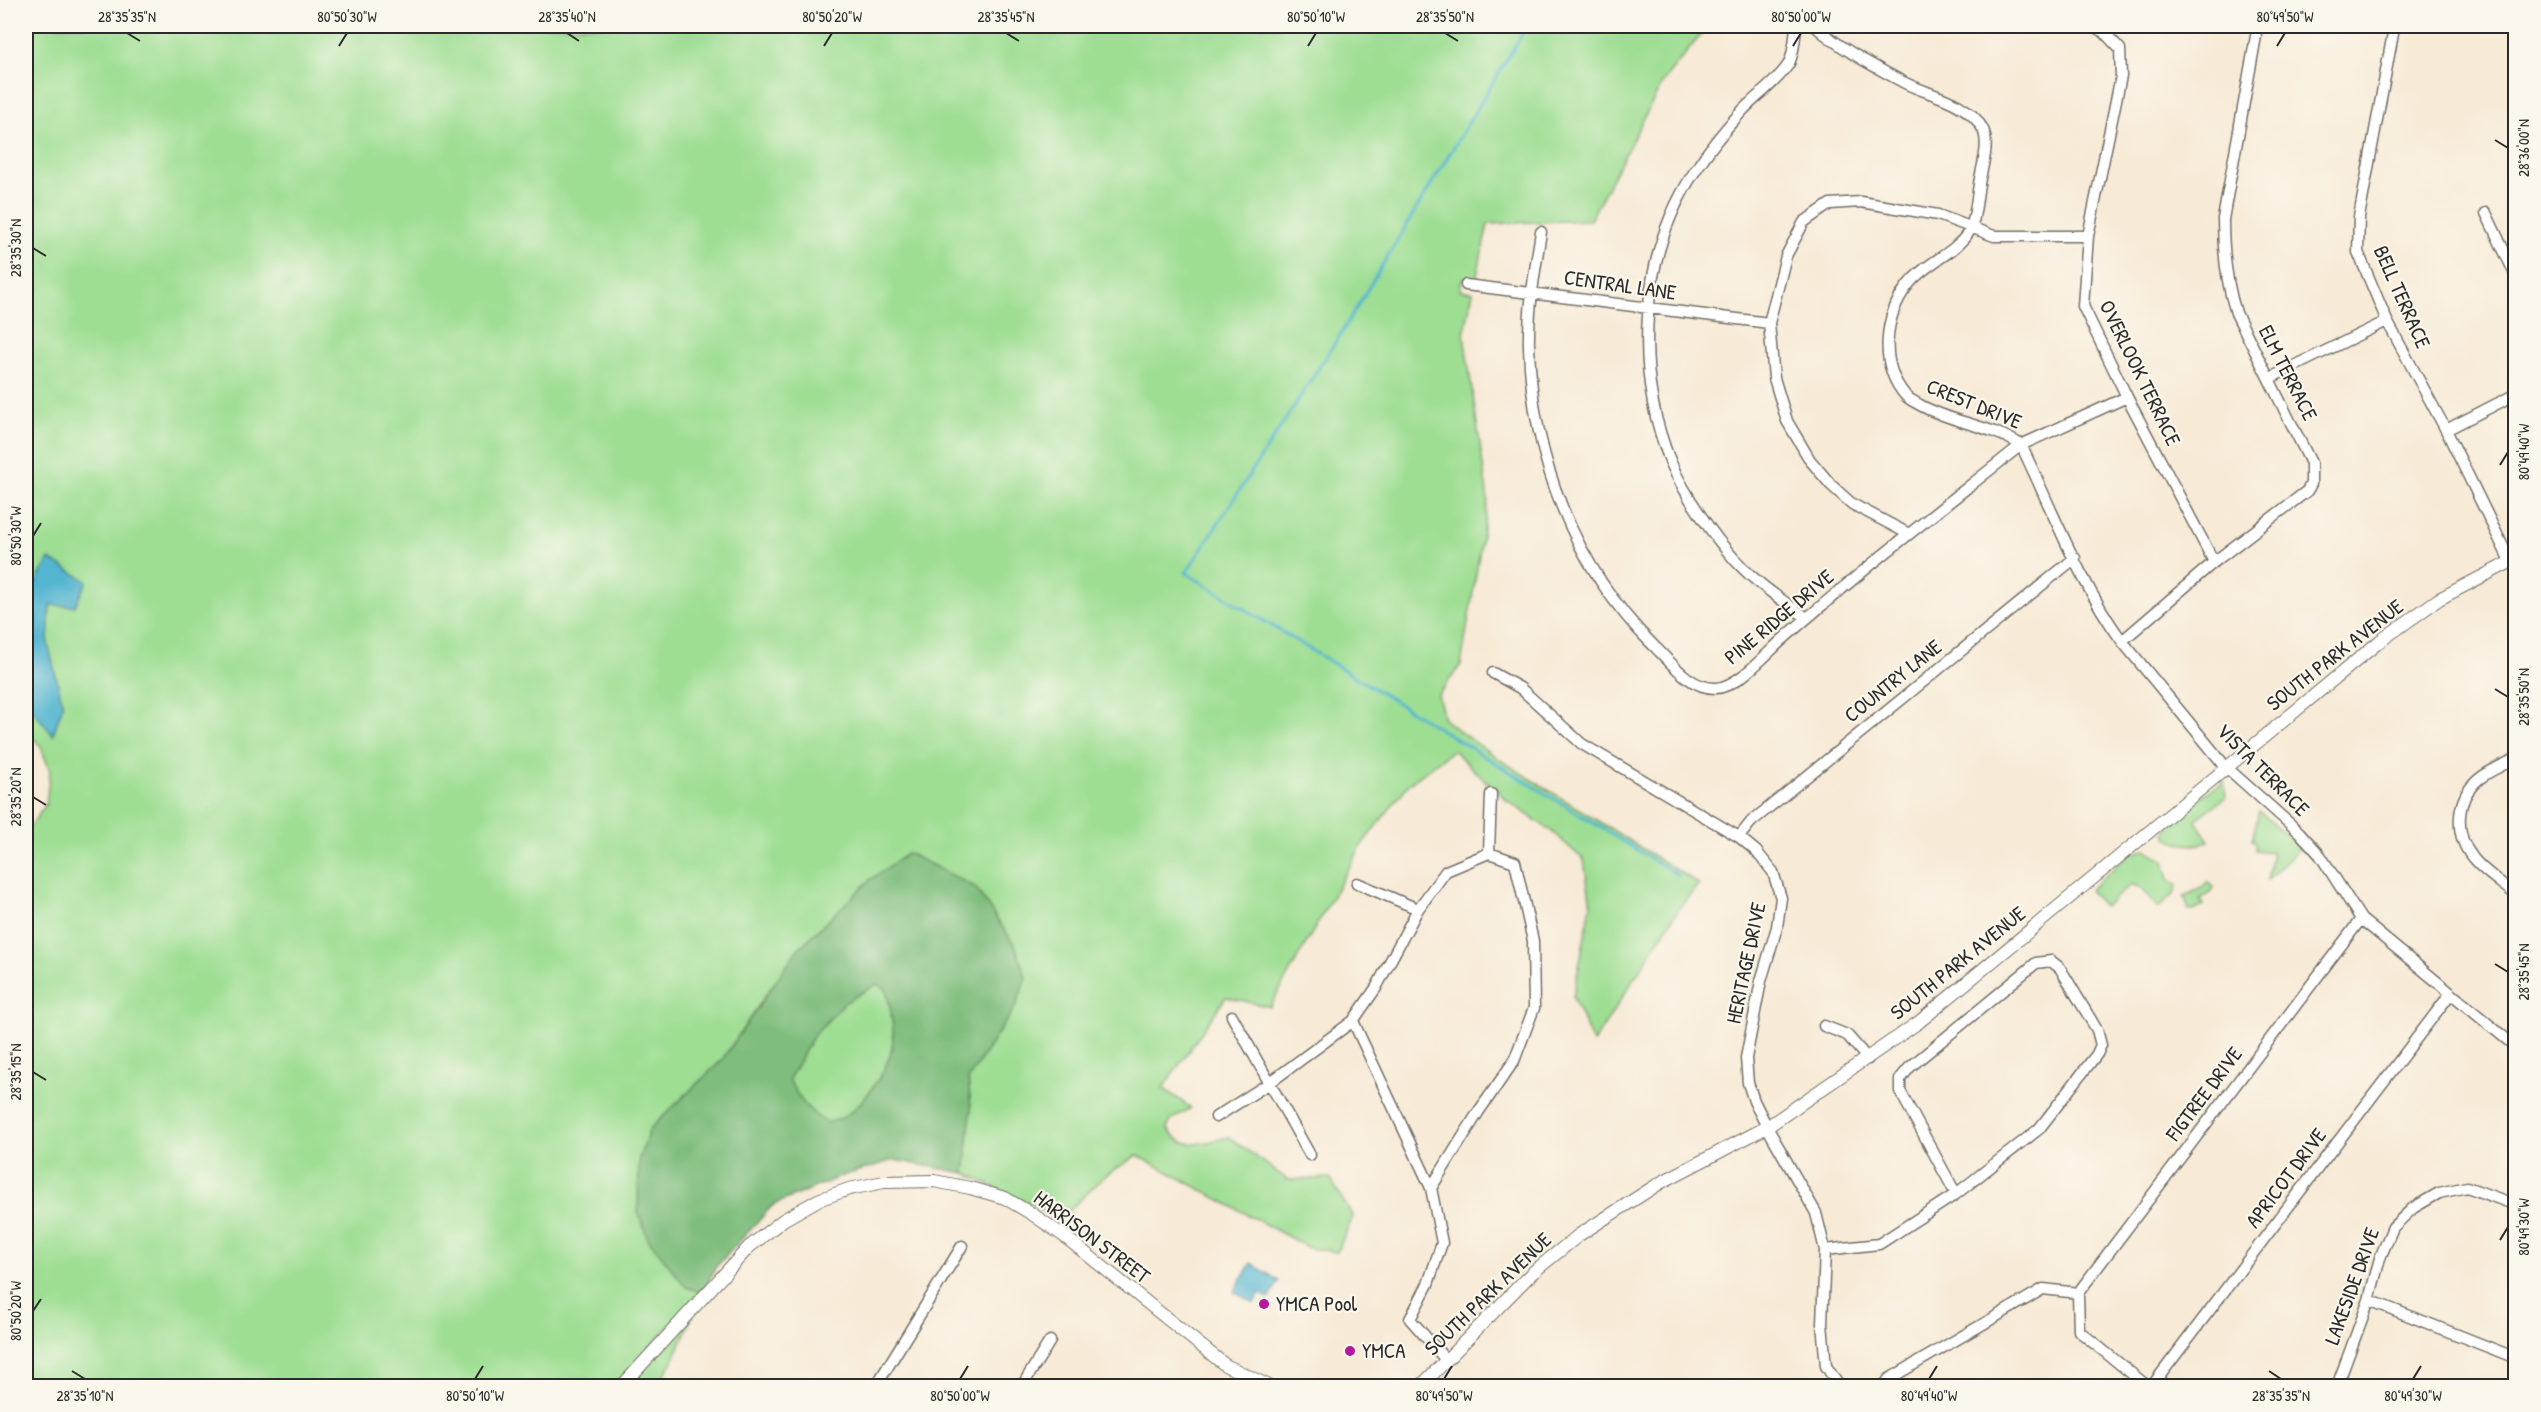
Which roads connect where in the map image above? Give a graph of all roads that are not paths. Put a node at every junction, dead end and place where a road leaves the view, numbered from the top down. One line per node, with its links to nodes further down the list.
1 (1796, 26): 13 (street)
2 (1815, 26): 7 (street)
3 (2092, 26): 9 (street, OVERLOOK TERRACE)
4 (2394, 27): 14 (street, BELL TERRACE)
5 (2256, 36): 16 (street, ELM TERRACE)
6 (2486, 213): 10 (street)
7 (1971, 229): 9 (street); 15 (street); 20 (street, CREST DRIVE)
8 (1541, 232): 12 (street, PINE RIDGE DRIVE)
9 (2088, 236): 18 (street, OVERLOOK TERRACE)
10 (2516, 276)
11 (1466, 285): 12 (street, CENTRAL LANE)
12 (1532, 292): 13 (street, CENTRAL LANE); 25 (street, PINE RIDGE DRIVE)
13 (1648, 309): 15 (street, CENTRAL LANE); 25 (street)
14 (2387, 321): 16 (street); 19 (street, BELL TERRACE)
15 (1768, 323): 21 (street)
16 (2270, 378): 24 (street, ELM TERRACE)
17 (2516, 394): 19 (street)
18 (2127, 397): 20 (street, CREST DRIVE); 24 (street, OVERLOOK TERRACE)
19 (2446, 430): 23 (street, BELL TERRACE)
20 (2021, 445): 21 (street, PINE RIDGE DRIVE); 22 (street, VISTA TERRACE)
21 (1909, 534): 25 (street, PINE RIDGE DRIVE)
22 (2075, 558): 26 (street, VISTA TERRACE); 31 (street, COUNTRY LANE)
23 (2513, 560): 29 (street, SOUTH PARK AVENUE)
24 (2214, 562): 26 (street, ELM TERRACE)
25 (1807, 618)
26 (2122, 642): 29 (street, VISTA TERRACE)
27 (1493, 673): 31 (street, HERITAGE DRIVE)
28 (2516, 758): 34 (street)
29 (2225, 766): 36 (street, VISTA TERRACE); 42 (street, SOUTH PARK AVENUE)
30 (1491, 794): 32 (street)
31 (1739, 837): 45 (street, HERITAGE DRIVE)
32 (1489, 853): 35 (street); 47 (street)
33 (1357, 883): 35 (street)
34 (2516, 895)
35 (1418, 909): 39 (street)
36 (2361, 919): 37 (street, VISTA TERRACE); 52 (street, FIGTREE DRIVE)
37 (2451, 993): 41 (street, VISTA TERRACE); 64 (street, APRICOT DRIVE)
38 (1232, 1016): 43 (street)
39 (1353, 1021): 43 (street); 47 (street)
40 (1824, 1026): 42 (street)
41 (2516, 1047)
42 (1868, 1059): 45 (street, SOUTH PARK AVENUE)
43 (1268, 1084): 44 (street); 46 (street)
44 (1216, 1117)
45 (1767, 1126): 51 (street, HERITAGE DRIVE); 56 (street, SOUTH PARK AVENUE)
46 (1310, 1155)
47 (1431, 1188): 56 (street)
48 (1956, 1194): 48 (street); 51 (street)
49 (2516, 1205): 53 (street, LAKESIDE DRIVE)
50 (962, 1246): 58 (street)
51 (1826, 1250): 62 (street, HERITAGE DRIVE)
52 (2078, 1293): 63 (street); 64 (street)
53 (2369, 1300): 55 (street); 65 (street, LAKESIDE DRIVE)
54 (1050, 1341): 59 (street)
55 (2516, 1358)
56 (1446, 1360): 61 (street, SOUTH PARK AVENUE)
57 (622, 1386): 60 (street, HARRISON STREET)
58 (876, 1386)
59 (1022, 1386)
60 (1269, 1386)
61 (1421, 1386)
62 (1839, 1386)
63 (1884, 1386)
64 (2150, 1386)
65 (2337, 1386)

